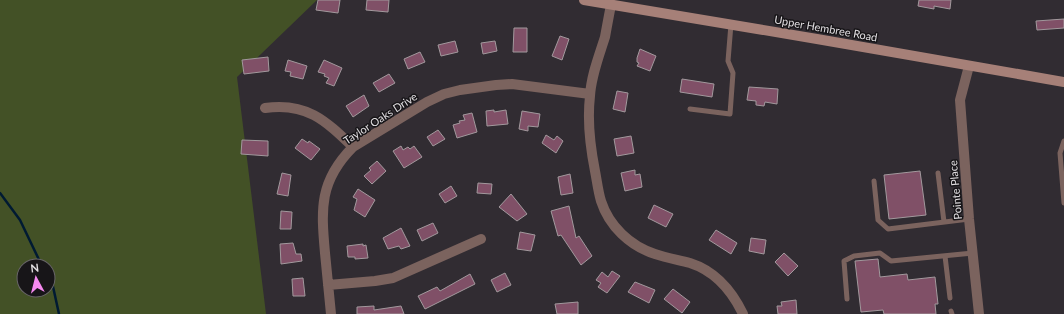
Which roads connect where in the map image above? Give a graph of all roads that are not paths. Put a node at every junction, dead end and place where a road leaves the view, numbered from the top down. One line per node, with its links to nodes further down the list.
1 (584, 0): 2 (street, Upper Hembree Road)
2 (611, 4): 3 (street, Upper Hembree Road); 6 (street)
3 (731, 24): 4 (street, Upper Hembree Road); 8 (lane)
4 (969, 66): 5 (street, Upper Hembree Road); 15 (street, Pointe Place)
5 (1064, 82)
6 (590, 94): 10 (street, Taylor Oaks Drive); 24 (street)
7 (264, 108): 10 (street)
8 (690, 109)
9 (1064, 141): 11 (lane)
10 (353, 147): 20 (street, Taylor Oaks Drive)
11 (1063, 148): 14 (lane)
12 (938, 173): 16 (lane)
13 (874, 181): 16 (lane)
14 (1064, 203)
15 (969, 219): 16 (lane); 18 (street, Pointe Place)
16 (944, 222)
17 (480, 240): 20 (street)
18 (974, 253): 19 (lane); 25 (street, Pointe Place)
19 (945, 256): 21 (lane); 22 (lane)
20 (328, 285): 23 (street, Taylor Oaks Drive)
21 (950, 298)
22 (847, 299)
23 (331, 314)
24 (743, 314)
25 (979, 314)

